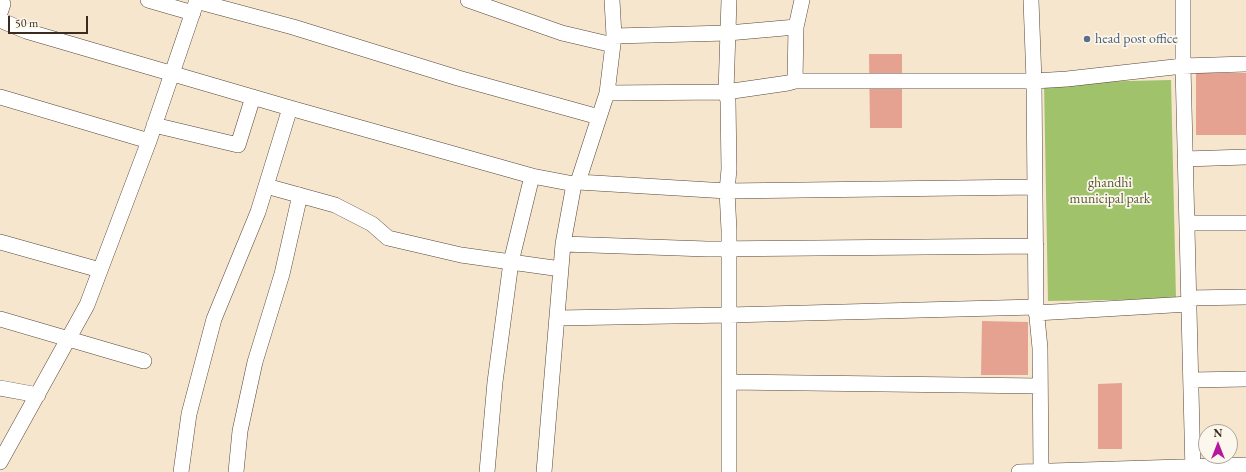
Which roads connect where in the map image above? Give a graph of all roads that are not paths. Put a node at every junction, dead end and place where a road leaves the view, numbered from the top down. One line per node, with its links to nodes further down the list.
1 (148, 0): 8 (street)
2 (468, 0): 12 (street)
3 (612, 0): 12 (street)
4 (729, 0): 11 (street)
5 (802, 0): 10 (street)
6 (1031, 0): 17 (street)
7 (1183, 0): 14 (street)
8 (195, 5): 15 (street); 23 (street)
9 (0, 20): 15 (street)
10 (796, 27): 11 (street); 16 (street)
11 (728, 33): 12 (street); 18 (street)
12 (614, 41): 19 (street)
13 (1246, 64): 14 (street)
14 (1183, 66): 17 (street); 27 (street)
15 (172, 74): 21 (street); 24 (street)
16 (795, 81): 17 (street); 18 (street)
17 (1034, 81): 31 (street)
18 (726, 92): 19 (street); 32 (street)
19 (607, 93): 23 (street)
20 (0, 97): 25 (street)
21 (253, 97): 22 (street); 24 (street)
22 (290, 108): 28 (street); 30 (street)
23 (599, 117): 29 (street)
24 (154, 125): 25 (street)
25 (149, 141): 42 (street)
26 (1246, 157): 27 (street)
27 (1185, 159): 34 (street)
28 (532, 176): 29 (street); 40 (street)
29 (576, 183): 32 (street); 37 (street)
30 (266, 186): 33 (street); 60 (street)
31 (1035, 187): 32 (street); 38 (street)
32 (727, 191): 39 (street)
33 (300, 195): 40 (street); 61 (street)
34 (1187, 223): 35 (street); 44 (street)
35 (1246, 223)
36 (0, 242): 42 (street)
37 (563, 244): 39 (street); 41 (street)
38 (1036, 246): 39 (street); 45 (street)
39 (729, 249): 46 (street)
40 (511, 262): 41 (street); 62 (street)
41 (561, 269): 47 (street)
42 (100, 270): 49 (street)
43 (1246, 297): 44 (street)
44 (1189, 301): 45 (street); 52 (street)
45 (1036, 310): 46 (street); 54 (street)
46 (729, 315): 47 (street); 53 (street)
47 (558, 318): 63 (street)
48 (0, 319): 49 (street)
49 (69, 338): 50 (street); 56 (street)
50 (144, 361)
51 (1246, 379): 52 (street)
52 (1191, 380): 59 (street)
53 (729, 382): 54 (street); 64 (street)
54 (1040, 386): 66 (street)
55 (0, 388): 56 (street)
56 (38, 395): 57 (street)
57 (0, 462)
58 (1246, 465): 59 (street)
59 (1194, 469): 66 (street)
60 (181, 472)
61 (236, 472)
62 (487, 472)
63 (544, 472)
64 (729, 472)
65 (1019, 472): 66 (street)
66 (1041, 472)

